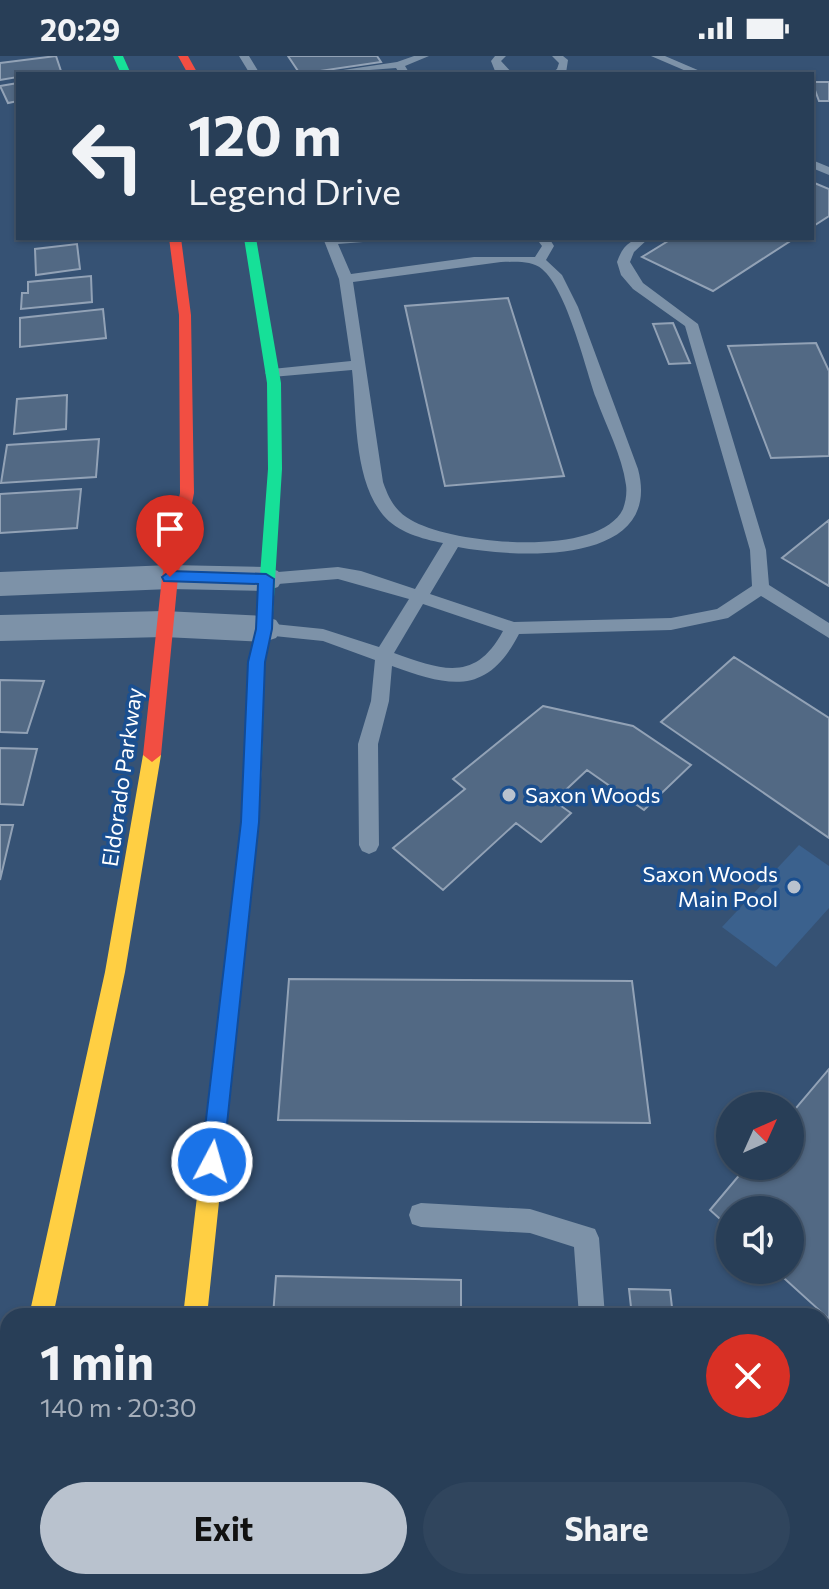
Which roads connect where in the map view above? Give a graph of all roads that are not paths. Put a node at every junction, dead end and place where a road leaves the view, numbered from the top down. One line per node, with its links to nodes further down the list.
1 (424, 56): 5 (lane)
2 (501, 56): 7 (lane)
3 (557, 56): 8 (lane)
4 (656, 56): 9 (lane)
5 (402, 70): 6 (lane)
6 (362, 72)
7 (504, 72)
8 (560, 72)
9 (697, 72)
10 (175, 240): 20 (main road, Eldorado Parkway)
11 (250, 240): 18 (main road)
12 (330, 240): 16 (lane)
13 (544, 240): 15 (lane)
14 (640, 240): 23 (lane)
15 (539, 261): 16 (lane); 19 (lane)
16 (346, 279): 17 (lane)
17 (359, 365): 18 (lane); 19 (lane)
18 (272, 373): 21 (main road)
19 (453, 541): 24 (lane)
20 (170, 577): 21 (street); 22 (street); 25 (main road, Eldorado Parkway)
21 (266, 579): 24 (lane); 28 (main road)
22 (0, 584)
23 (761, 588): 27 (lane); 29 (lane)
24 (420, 595): 27 (lane); 30 (lane)
25 (164, 624): 26 (street); 28 (street); 33 (main road, Eldorado Parkway)
26 (0, 628)
27 (513, 628): 30 (lane)
28 (264, 629): 30 (lane); 34 (main road)
29 (829, 632)
30 (384, 655): 31 (lane)
31 (369, 845)
32 (421, 1215): 35 (lane)
33 (43, 1308)
34 (196, 1308)
35 (591, 1308)

